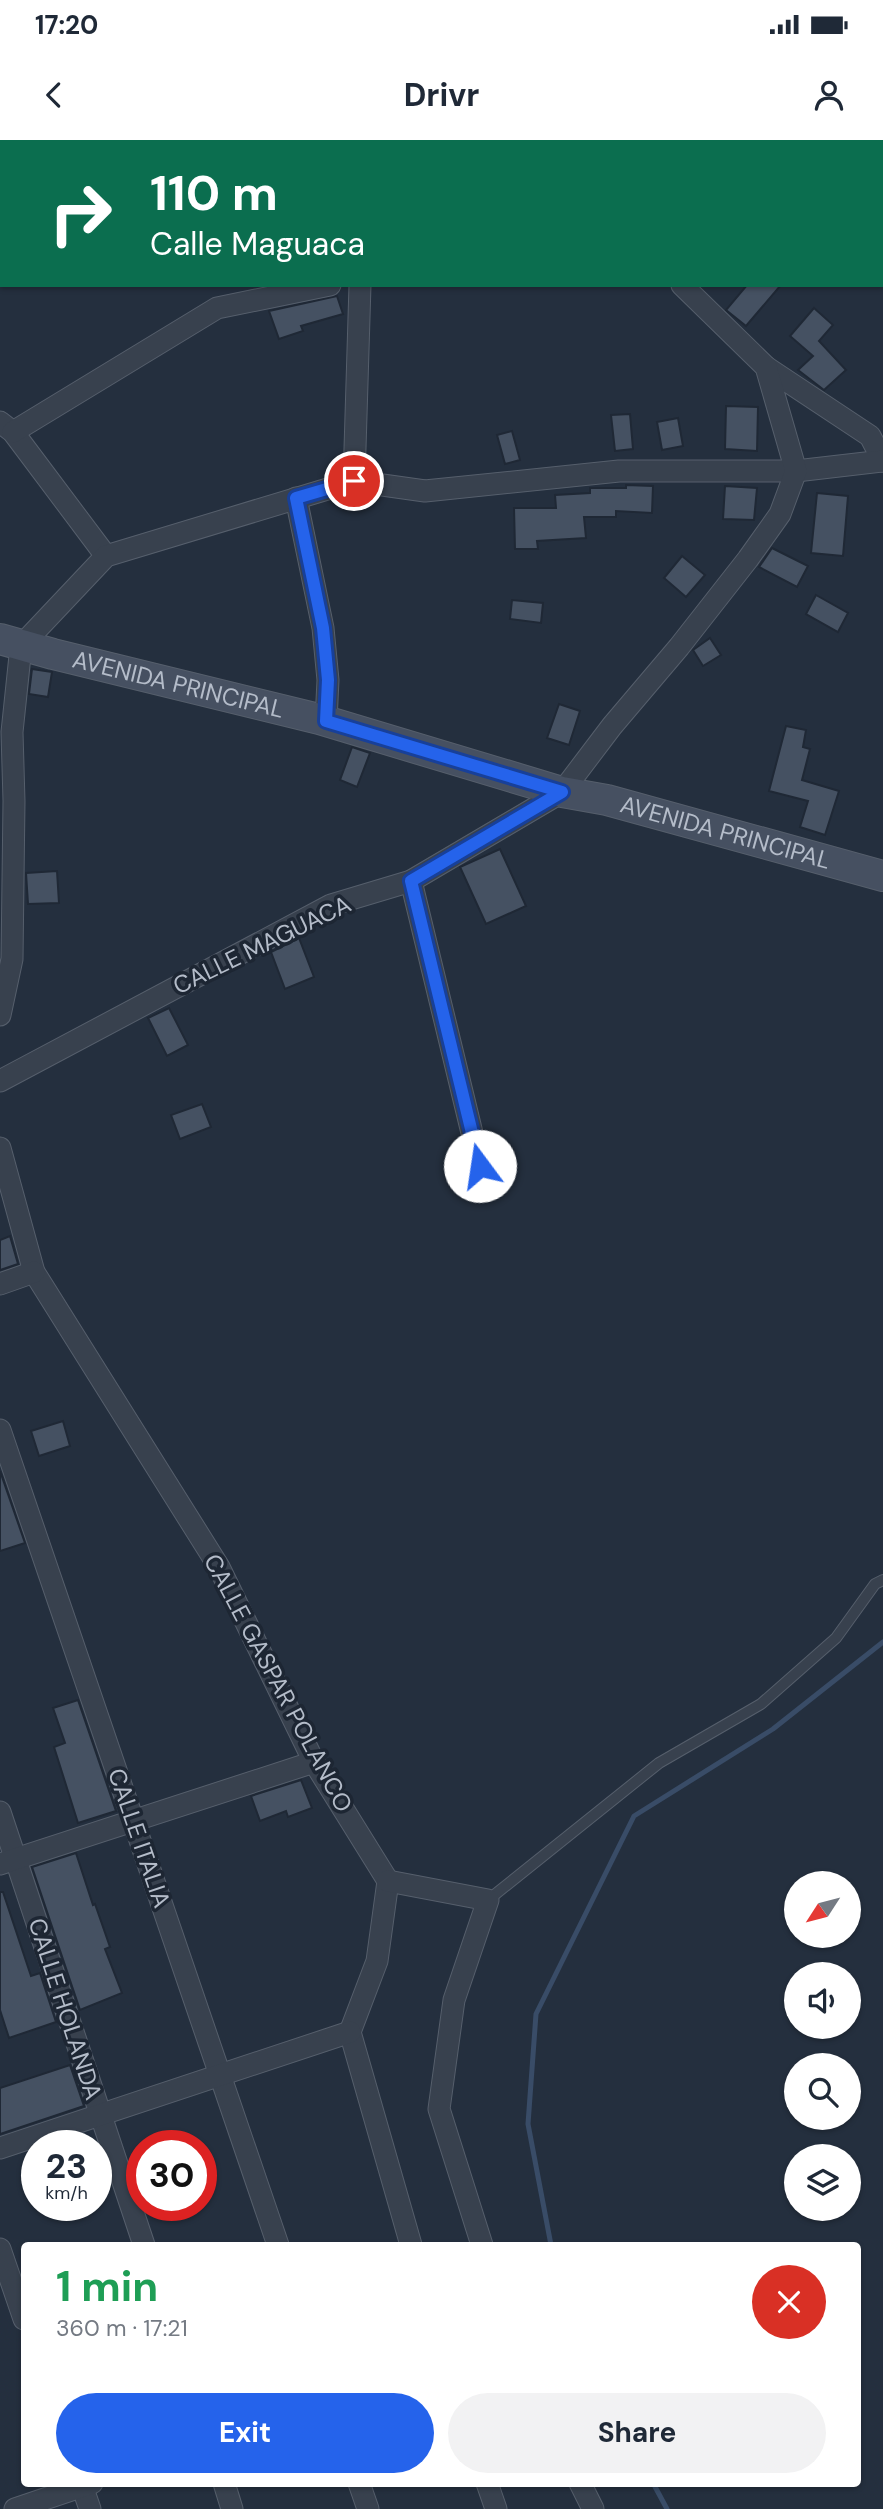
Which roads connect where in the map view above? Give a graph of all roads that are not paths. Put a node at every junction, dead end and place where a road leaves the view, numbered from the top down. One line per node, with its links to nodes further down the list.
1 (320, 287): 5 (street)
2 (360, 287): 9 (street)
3 (684, 287): 4 (street)
4 (766, 367): 6 (street); 8 (street)
5 (6, 427): 11 (street)
6 (876, 432): 7 (street)
7 (883, 461): 8 (street)
8 (796, 471): 9 (street); 14 (street)
9 (354, 481): 10 (street)
10 (296, 498): 11 (street); 13 (street)
11 (106, 556): 12 (street)
12 (7, 644): 13 (main road, AVENIDA PRINCIPAL); 17 (street)
13 (326, 721): 14 (main road, AVENIDA PRINCIPAL)
14 (562, 792): 15 (main road, AVENIDA PRINCIPAL); 16 (street, CALLE MAGUACA)
15 (883, 876)
16 (411, 881): 18 (street, CALLE MAGUACA); 20 (street)
17 (0, 1015)
18 (0, 1081)
19 (0, 1148): 21 (street, CALLE GASPAR POLANCO)
20 (480, 1166)
21 (34, 1272): 22 (street); 25 (street, CALLE GASPAR POLANCO)
22 (0, 1284)
23 (0, 1430): 27 (street, CALLE ITALIA)
24 (883, 1580): 30 (lane)
25 (313, 1762): 27 (street); 29 (street, CALLE GASPAR POLANCO)
26 (0, 1812): 28 (street, CALLE HOLANDA)
27 (133, 1821): 28 (street); 32 (street, CALLE ITALIA)
28 (8, 1861): 33 (street, CALLE HOLANDA)
29 (388, 1881): 30 (street); 31 (street)
30 (488, 1900): 38 (street)
31 (350, 2032): 32 (street); 37 (street)
32 (219, 2075): 33 (street); 36 (street, CALLE ITALIA)
33 (101, 2115): 34 (street); 35 (street, CALLE HOLANDA)
34 (0, 2148)
35 (143, 2242)
36 (277, 2242)
37 (410, 2242)
38 (481, 2242)
39 (0, 2249): 40 (street)
40 (21, 2310)
41 (77, 2487): 47 (street)
42 (86, 2487): 48 (street)
43 (225, 2487): 49 (street)
44 (360, 2487): 50 (street)
45 (488, 2487): 51 (street)
46 (582, 2487): 52 (street)
47 (15, 2509)
48 (90, 2509)
49 (232, 2509)
50 (368, 2509)
51 (496, 2509)
52 (593, 2509)

